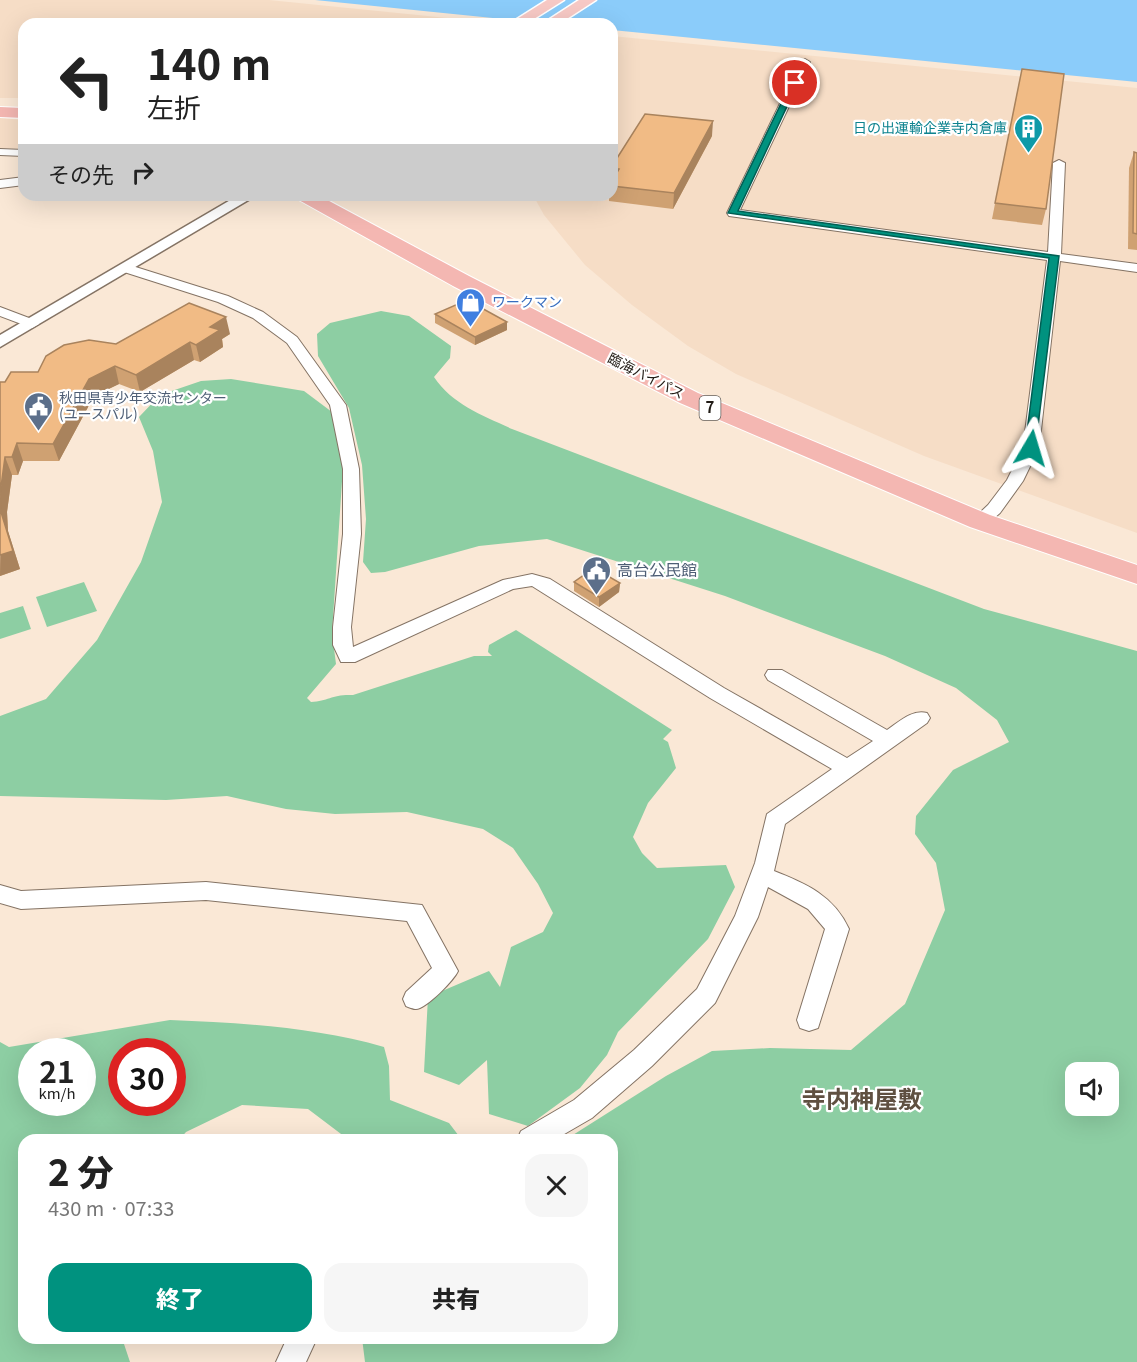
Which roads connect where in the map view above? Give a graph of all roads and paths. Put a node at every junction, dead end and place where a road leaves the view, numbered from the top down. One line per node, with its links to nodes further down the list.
1 (557, 0): 3 (main road)
2 (589, 0): 4 (main road)
3 (526, 18)
4 (559, 18)
5 (805, 62): 18 (street)
6 (0, 105): 7 (highway)
7 (18, 106)
8 (0, 112): 9 (highway)
9 (18, 113)
10 (0, 152): 11 (street)
11 (18, 153)
12 (1059, 163): 18 (street)
13 (18, 182): 14 (street)
14 (0, 184)
15 (240, 201): 19 (street)
16 (315, 201): 24 (highway, 臨海バイパス / 7)
17 (347, 201): 24 (highway, 臨海バイパス / 7)
18 (1054, 256): 20 (street); 24 (street)
19 (126, 268): 22 (street); 30 (street)
20 (1137, 268)
21 (0, 311): 22 (street)
22 (32, 324): 23 (street)
23 (0, 342)
24 (987, 515): 25 (highway, 臨海バイパス / 7); 26 (highway, 臨海バイパス / 7)
25 (1137, 558)
26 (1137, 575)
27 (775, 675): 29 (street)
28 (920, 718): 29 (street)
29 (888, 740): 30 (street)
30 (848, 768): 31 (street)
31 (762, 875): 34 (street); 35 (street)
32 (0, 894): 33 (street)
33 (415, 999)
34 (809, 1020)
35 (540, 1134)
36 (299, 1344): 37 (street)
37 (291, 1362)

